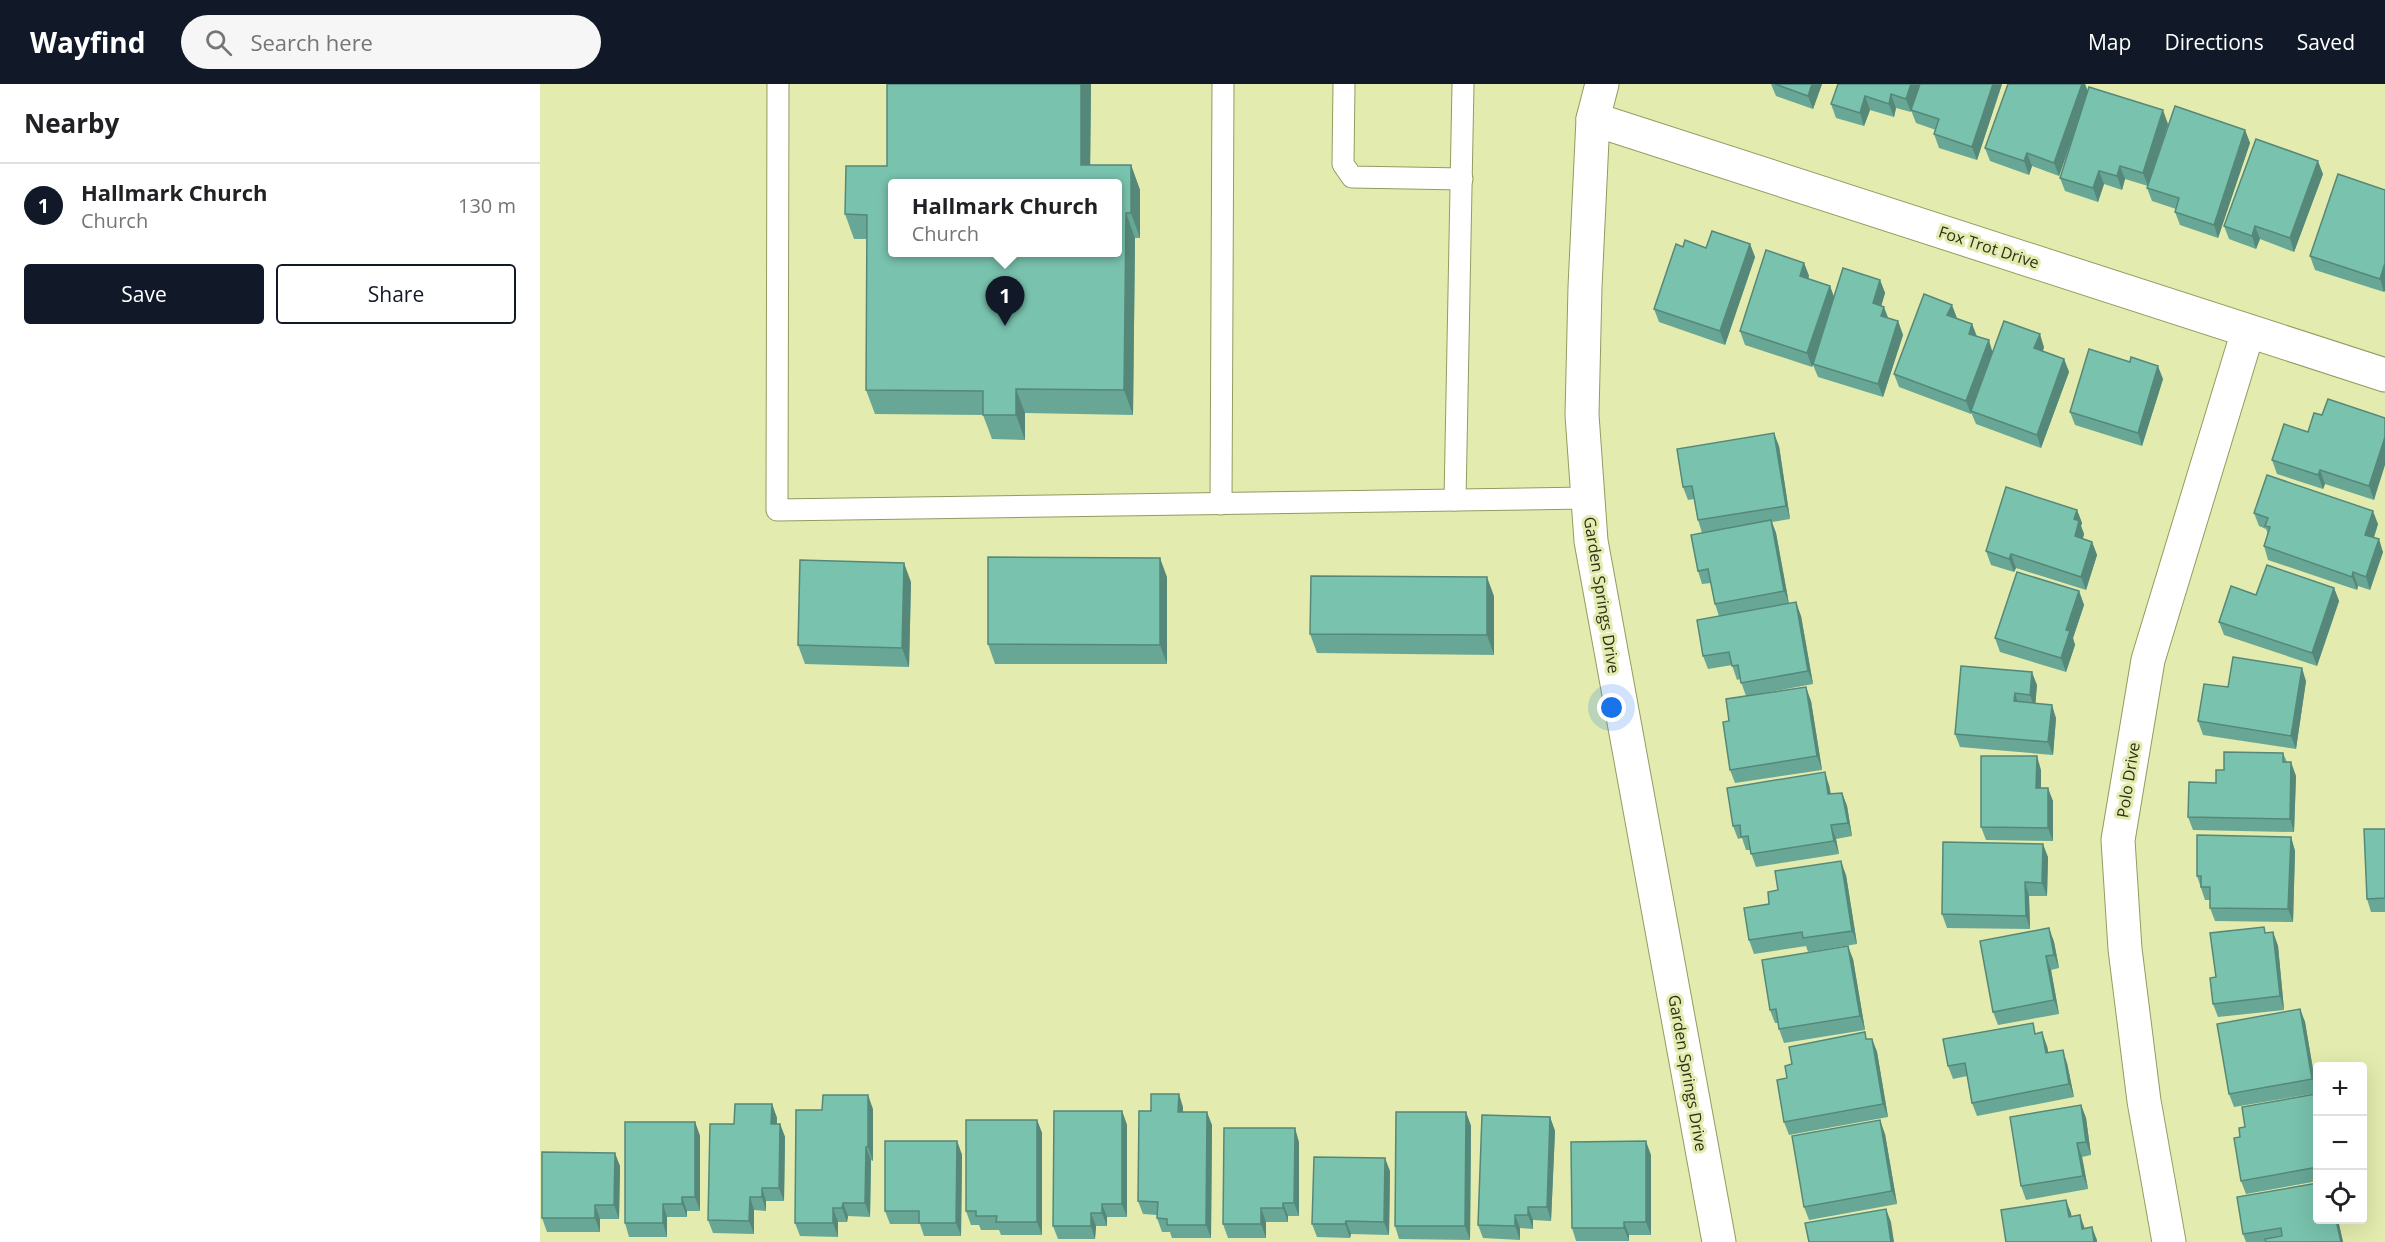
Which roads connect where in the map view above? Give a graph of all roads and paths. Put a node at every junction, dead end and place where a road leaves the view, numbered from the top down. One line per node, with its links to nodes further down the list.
1 (778, 84): 12 (lane)
2 (1223, 84): 12 (lane)
3 (1344, 84): 7 (lane)
4 (1463, 84): 7 (lane)
5 (1602, 84): 6 (street, Garden Springs Drive)
6 (1593, 119): 8 (street, Fox Trot Drive); 10 (street, Garden Springs Drive)
7 (1462, 179): 11 (lane)
8 (2248, 331): 9 (street, Fox Trot Drive); 14 (street, Polo Drive)
9 (2385, 375)
10 (1587, 498): 11 (lane); 13 (street, Garden Springs Drive)
11 (1455, 500): 12 (lane)
12 (1221, 504)
13 (1719, 1242)
14 (2169, 1242)

